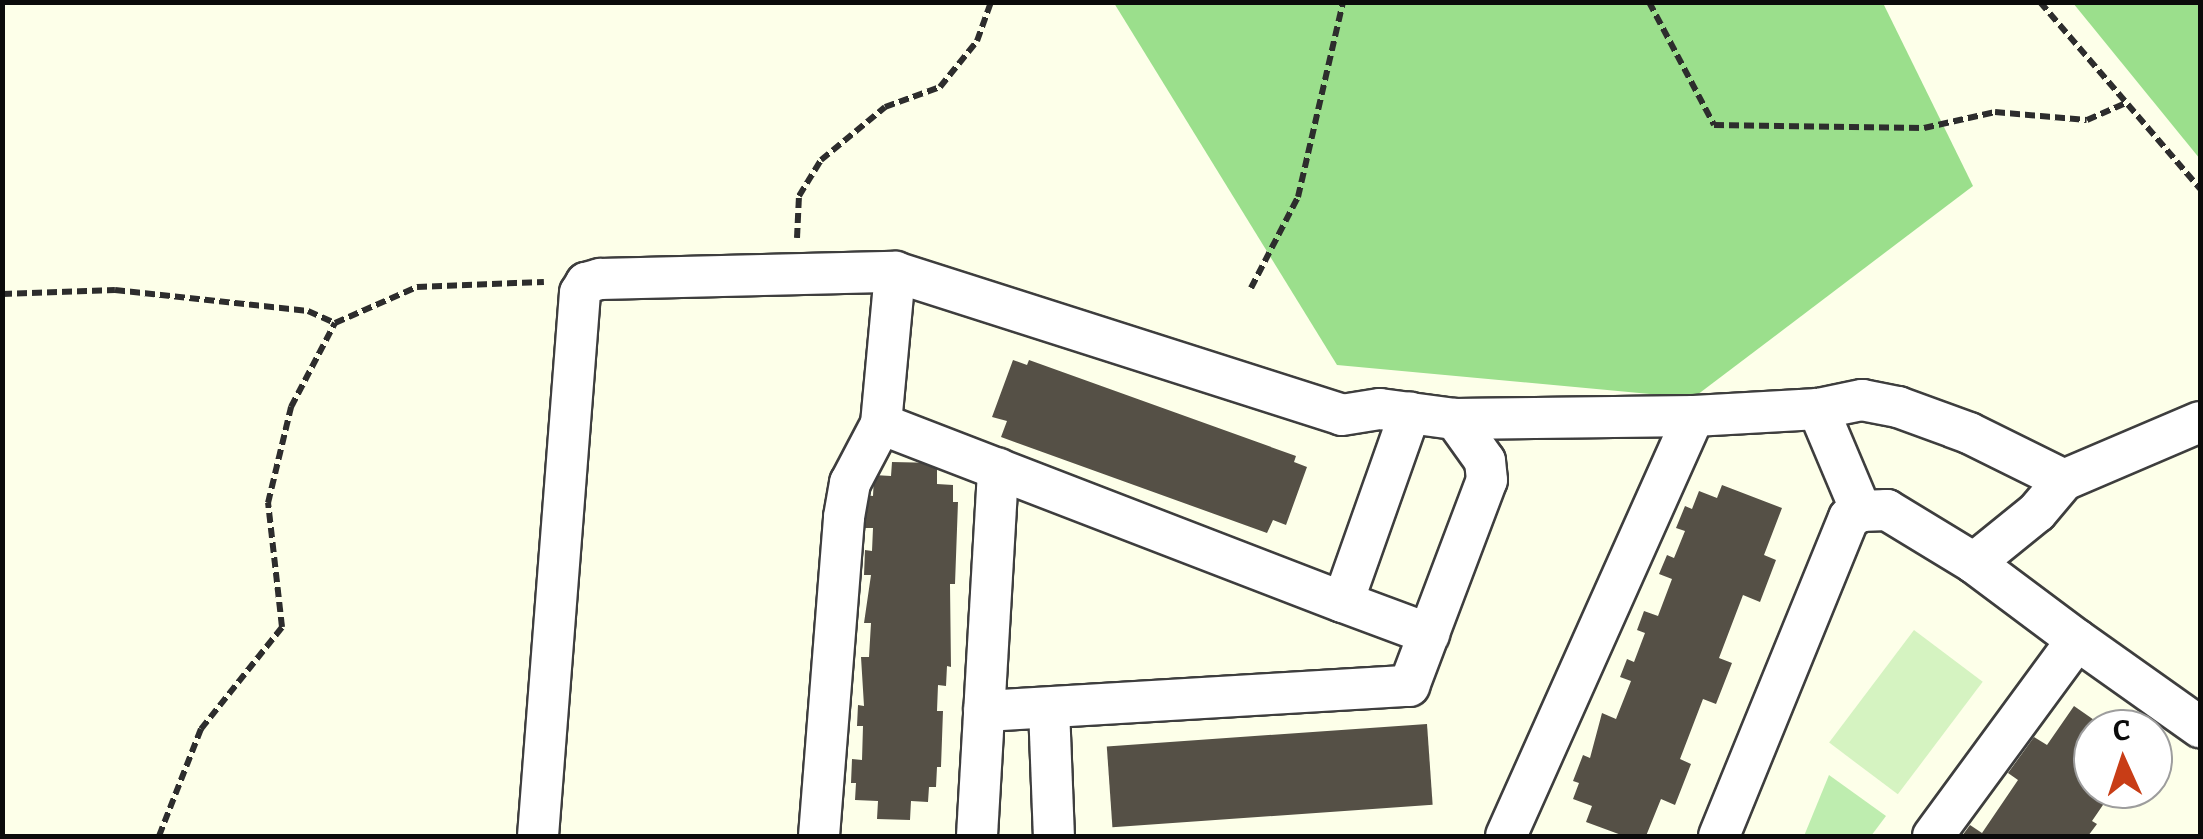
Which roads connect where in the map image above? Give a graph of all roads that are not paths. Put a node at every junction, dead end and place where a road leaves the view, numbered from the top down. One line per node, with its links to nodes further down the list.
1 (895, 272): 3 (lane); 7 (lane); 18 (lane)
2 (1818, 409): 4 (lane); 9 (lane); 10 (lane)
3 (1410, 413): 5 (lane); 12 (lane)
4 (1694, 416): 5 (lane); 22 (lane)
5 (1455, 418): 13 (lane)
6 (2200, 422): 9 (lane)
7 (881, 424): 8 (lane); 19 (lane)
8 (998, 469): 12 (lane); 16 (lane)
9 (2064, 480): 11 (lane)
10 (1861, 511): 11 (lane); 23 (lane)
11 (1974, 563): 14 (lane)
12 (1343, 602): 13 (lane)
13 (1428, 634): 15 (lane)
14 (2077, 640): 17 (lane); 24 (lane)
15 (1048, 708): 16 (lane); 21 (lane)
16 (984, 711): 20 (lane)
17 (2200, 727)
18 (538, 836)
19 (818, 836)
20 (977, 836)
21 (1054, 836)
22 (1506, 836)
23 (1718, 836)
24 (1933, 836)

